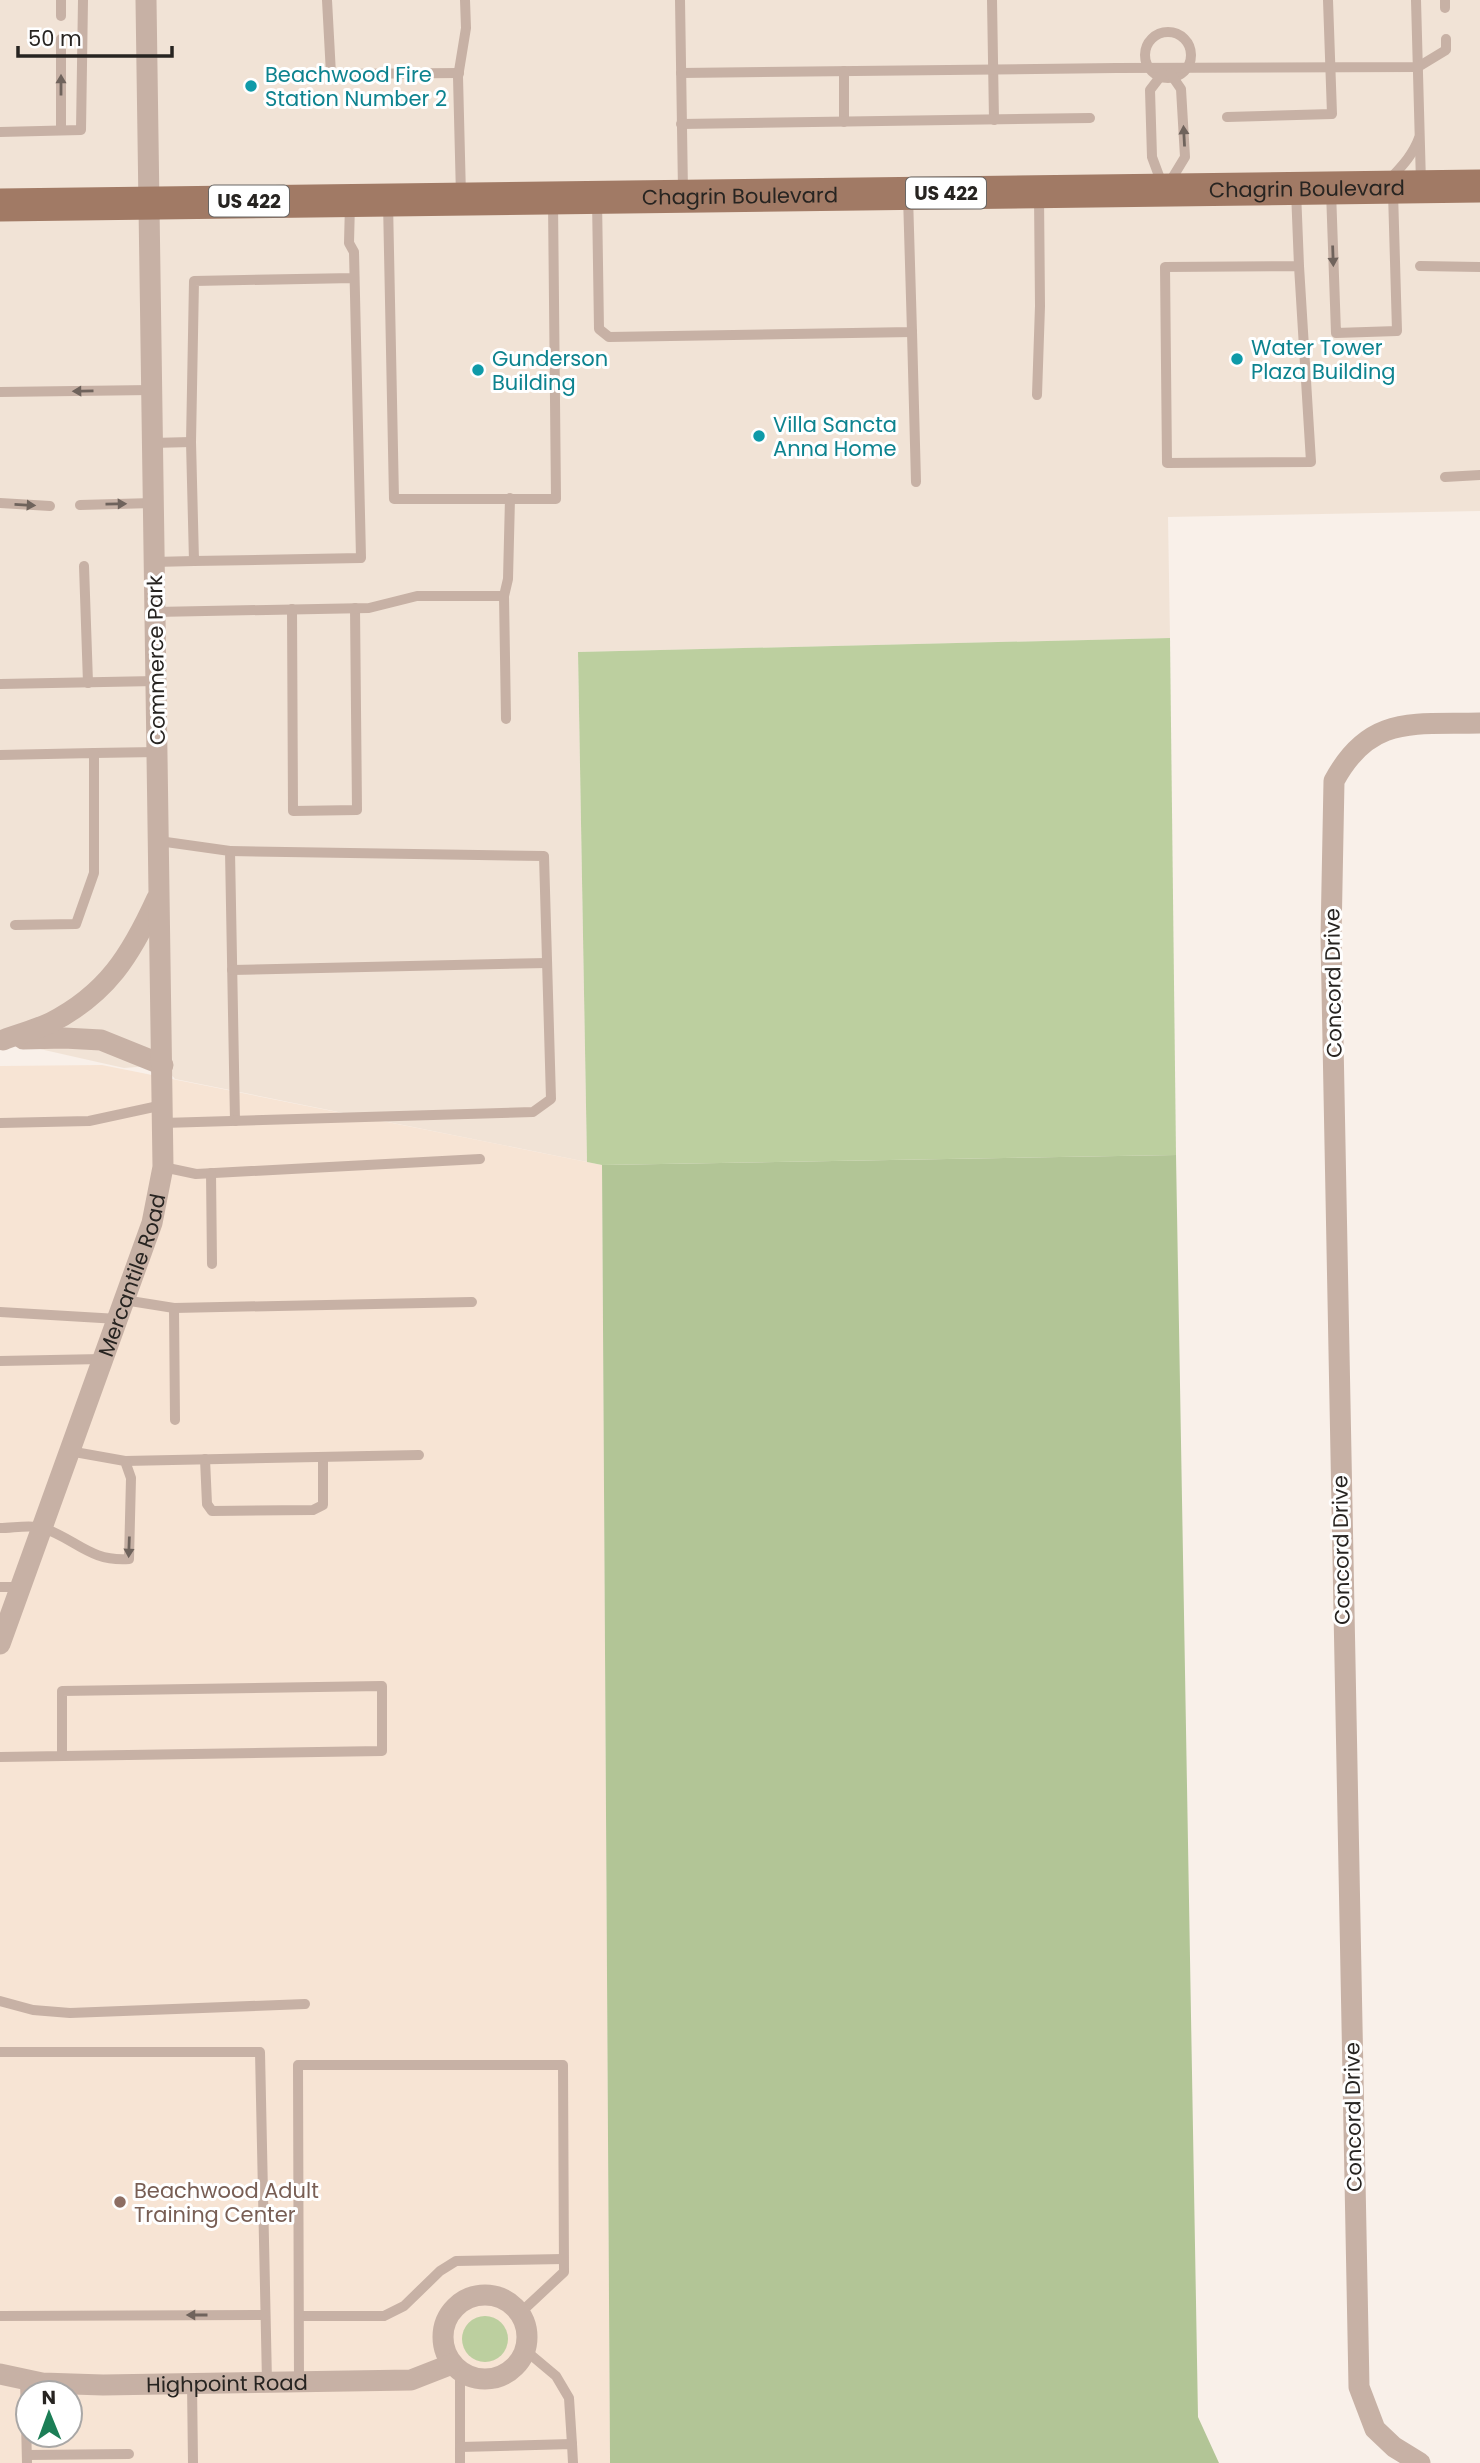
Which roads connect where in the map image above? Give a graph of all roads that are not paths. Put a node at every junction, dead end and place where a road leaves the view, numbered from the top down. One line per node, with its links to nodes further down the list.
1 (61, 0): 10 (lane)
2 (83, 0): 29 (lane)
3 (146, 0): 44 (street, Commerce Park)
4 (327, 0): 19 (lane)
5 (465, 0): 19 (lane)
6 (680, 0): 20 (lane)
7 (992, 0): 16 (lane)
8 (1328, 0): 17 (lane)
9 (1416, 0): 15 (lane)
10 (61, 16)
11 (61, 39): 29 (lane, one-way to 11)
12 (1446, 39): 15 (lane)
13 (1148, 68): 14 (lane); 16 (lane); 21 (lane)
14 (1187, 68): 17 (lane); 21 (lane); 22 (lane)
15 (1418, 68): 17 (lane); 28 (lane)
16 (994, 69): 18 (lane); 25 (lane)
17 (1330, 69): 23 (lane)
18 (845, 71): 20 (lane); 26 (lane)
19 (458, 73): 41 (lane)
20 (681, 73): 27 (lane)
21 (1163, 73): 22 (lane); 35 (lane)
22 (1174, 78): 35 (lane, one-way to 22)
23 (1227, 117)
24 (1090, 118): 25 (lane)
25 (994, 120): 26 (lane)
26 (844, 122): 27 (lane)
27 (681, 124): 40 (lane)
28 (1420, 129): 32 (lane); 32 (lane)
29 (61, 130): 30 (lane)
30 (0, 132)
31 (1480, 186): 32 (main road, Chagrin Boulevard / US 422)
32 (1398, 187): 34 (main road, Chagrin Boulevard / US 422); 34 (lane, one-way to 32)
33 (1296, 188): 34 (main road, Chagrin Boulevard / US 422); 35 (main road, Chagrin Boulevard / US 422); 47 (lane)
34 (1331, 188)
35 (1165, 190): 36 (main road, Chagrin Boulevard / US 422)
36 (1039, 192): 37 (main road, Chagrin Boulevard / US 422); 53 (lane)
37 (908, 193): 40 (main road, Chagrin Boulevard / US 422); 50 (lane)
38 (597, 197): 39 (main road, Chagrin Boulevard / US 422); 40 (main road, Chagrin Boulevard / US 422); 50 (lane)
39 (553, 198): 41 (main road, Chagrin Boulevard / US 422); 59 (lane)
40 (683, 198)
41 (461, 199): 43 (main road, Chagrin Boulevard / US 422)
42 (350, 200): 43 (main road, Chagrin Boulevard / US 422); 44 (main road, Chagrin Boulevard / US 422); 49 (lane)
43 (388, 200): 59 (lane)
44 (148, 203): 45 (main road, Chagrin Boulevard / US 422); 51 (street, Commerce Park)
45 (0, 205)
46 (1420, 266): 48 (lane)
47 (1299, 267): 47 (lane)
48 (1480, 267)
49 (354, 278): 54 (lane); 64 (lane)
50 (912, 332): 58 (lane)
51 (151, 390): 52 (lane, one-way to 52); 55 (street, Commerce Park)
52 (0, 392)
53 (1037, 395)
54 (191, 442): 55 (lane); 64 (lane)
55 (152, 443): 61 (street, Commerce Park)
56 (1480, 475): 57 (lane)
57 (1445, 477)
58 (916, 482)
59 (510, 498): 67 (lane)
60 (0, 503): 63 (lane, one-way to 63)
61 (153, 503): 62 (lane, one-way to 61); 65 (street, Commerce Park)
62 (79, 505)
63 (50, 506)
64 (194, 561): 65 (lane)
65 (154, 562): 70 (street, Commerce Park)
66 (84, 566): 72 (lane)
67 (504, 596): 68 (lane); 74 (lane)
68 (355, 608): 69 (lane); 69 (lane)
69 (292, 610): 70 (lane)
70 (155, 612): 71 (street, Commerce Park)
71 (156, 681): 72 (lane); 76 (street, Commerce Park)
72 (88, 682): 73 (lane)
73 (0, 684)
74 (506, 719)
75 (1480, 723): 135 (street, Concord Drive)
76 (157, 752): 77 (lane); 79 (street, Commerce Park)
77 (94, 753): 78 (lane); 82 (lane)
78 (0, 755)
79 (159, 841): 80 (lane); 81 (street, Commerce Park)
80 (230, 851): 83 (lane); 84 (lane)
81 (160, 890): 85 (street, Commerce Park); 86 (street, Mercantile Road)
82 (15, 925)
83 (547, 963): 84 (lane); 88 (lane)
84 (232, 970): 88 (lane)
85 (2, 1040): 86 (street, Commerce Park)
86 (163, 1065): 87 (street, Mercantile Road)
87 (163, 1114): 88 (lane); 89 (lane); 91 (street, Mercantile Road)
88 (234, 1121)
89 (0, 1123)
90 (480, 1158): 92 (lane)
91 (163, 1167): 92 (lane); 96 (street, Mercantile Road)
92 (211, 1173): 93 (lane)
93 (212, 1264)
94 (472, 1303): 95 (lane)
95 (174, 1308): 96 (lane); 100 (lane)
96 (121, 1309): 97 (lane); 98 (street, Mercantile Road)
97 (0, 1312)
98 (102, 1359): 99 (lane); 101 (street, Mercantile Road)
99 (0, 1360)
100 (175, 1420)
101 (69, 1451): 105 (lane); 106 (street, Mercantile Road)
102 (419, 1455): 103 (lane)
103 (323, 1457): 104 (lane); 104 (lane)
104 (205, 1460): 105 (lane)
105 (125, 1461): 106 (lane, one-way to 106)
106 (42, 1527): 107 (lane); 108 (street, Mercantile Road)
107 (0, 1528)
108 (10, 1587): 109 (street, Mercantile Road)
109 (0, 1644)
110 (62, 1756): 110 (lane); 111 (lane)
111 (0, 1757)
112 (0, 2001): 113 (lane)
113 (305, 2004)
114 (0, 2052): 117 (lane)
115 (563, 2259): 116 (lane); 119 (lane); 119 (lane)
116 (519, 2314): 120 (street); 121 (street)
117 (265, 2315): 118 (lane, one-way to 118); 124 (lane)
118 (0, 2316)
119 (299, 2316): 125 (lane)
120 (525, 2350): 121 (street); 128 (lane)
121 (456, 2367): 125 (street, Highpoint Road); 129 (lane)
122 (0, 2374): 123 (street, Highpoint Road)
123 (25, 2379)
124 (267, 2382): 125 (street, Highpoint Road); 126 (street, Highpoint Road)
125 (299, 2382)
126 (192, 2383): 127 (street, Highpoint Road); 132 (lane)
127 (84, 2384)
128 (572, 2444): 129 (lane); 134 (lane)
129 (460, 2447): 133 (lane)
130 (129, 2454): 131 (lane)
131 (27, 2459)
132 (193, 2463)
133 (460, 2463)
134 (573, 2463)
135 (1420, 2463)

